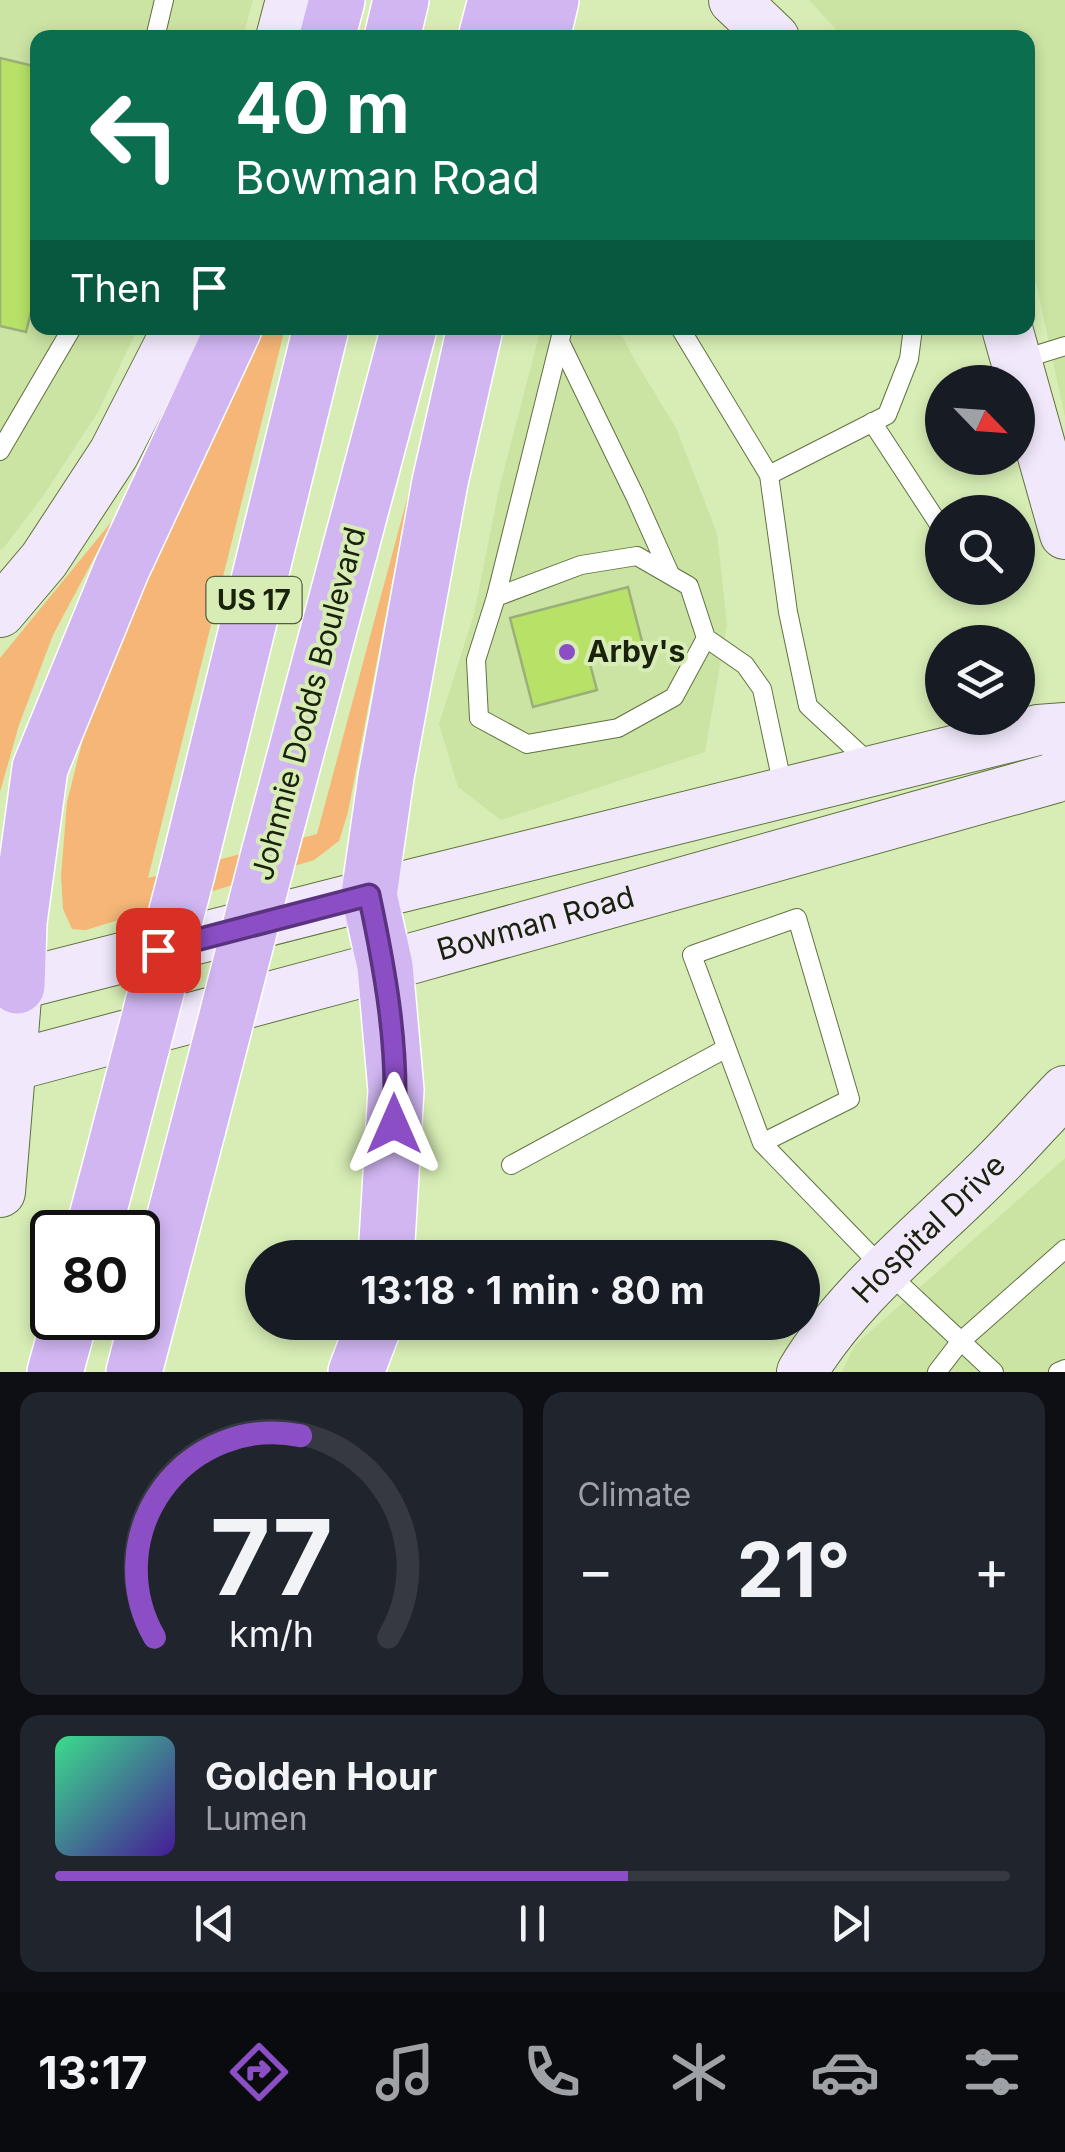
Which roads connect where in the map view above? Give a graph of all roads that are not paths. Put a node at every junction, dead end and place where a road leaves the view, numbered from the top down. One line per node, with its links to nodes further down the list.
1 (164, 0): 8 (lane)
2 (291, 0): 9 (main road)
3 (336, 0): 10 (highway)
4 (401, 0): 11 (highway)
5 (496, 0): 12 (highway)
6 (551, 0): 13 (highway)
7 (734, 0): 14 (main road)
8 (157, 30)
9 (283, 30)
10 (329, 30)
11 (394, 30)
12 (488, 30)
13 (544, 30)
14 (764, 30)
15 (68, 335): 27 (lane)
16 (174, 335): 33 (main road)
17 (231, 335): 41 (highway)
18 (319, 335): 48 (highway, US 17, bridge)
19 (407, 335): 56 (highway, Johnnie Dodds Boulevard / US 17, bridge)
20 (473, 335): 39 (highway)
21 (561, 335): 31 (lane); 32 (lane)
22 (684, 335): 28 (lane)
23 (911, 335): 26 (lane)
24 (1012, 344): 25 (lane); 30 (main road)
25 (1065, 346)
26 (872, 422): 28 (lane); 29 (lane)
27 (0, 452)
28 (769, 475): 37 (lane)
29 (925, 503)
30 (1065, 534)
31 (670, 575): 32 (lane); 34 (lane)
32 (496, 597): 34 (lane)
33 (0, 612)
34 (706, 638): 38 (lane)
35 (1065, 728): 37 (main road)
36 (1065, 768): 40 (main road, Bowman Road)
37 (877, 769): 38 (main road)
38 (784, 793): 39 (main road)
39 (369, 895): 40 (highway); 41 (main road)
40 (384, 966): 43 (main road, Bowman Road); 49 (highway)
41 (8, 988): 43 (main road)
42 (726, 1049): 45 (lane); 45 (lane); 46 (lane)
43 (5, 1068): 47 (main road)
44 (1065, 1092): 51 (main road, Hospital Drive)
45 (762, 1143): 51 (lane)
46 (510, 1165)
47 (0, 1192)
48 (98, 1210)
49 (387, 1240)
50 (1065, 1250): 54 (lane)
51 (885, 1270): 54 (lane); 58 (main road, Hospital Drive)
52 (64, 1340): 55 (highway)
53 (368, 1340): 57 (highway)
54 (960, 1342): 59 (lane); 60 (lane)
55 (55, 1372)
56 (134, 1372)
57 (356, 1372)
58 (802, 1372)
59 (936, 1372)
60 (994, 1372)

